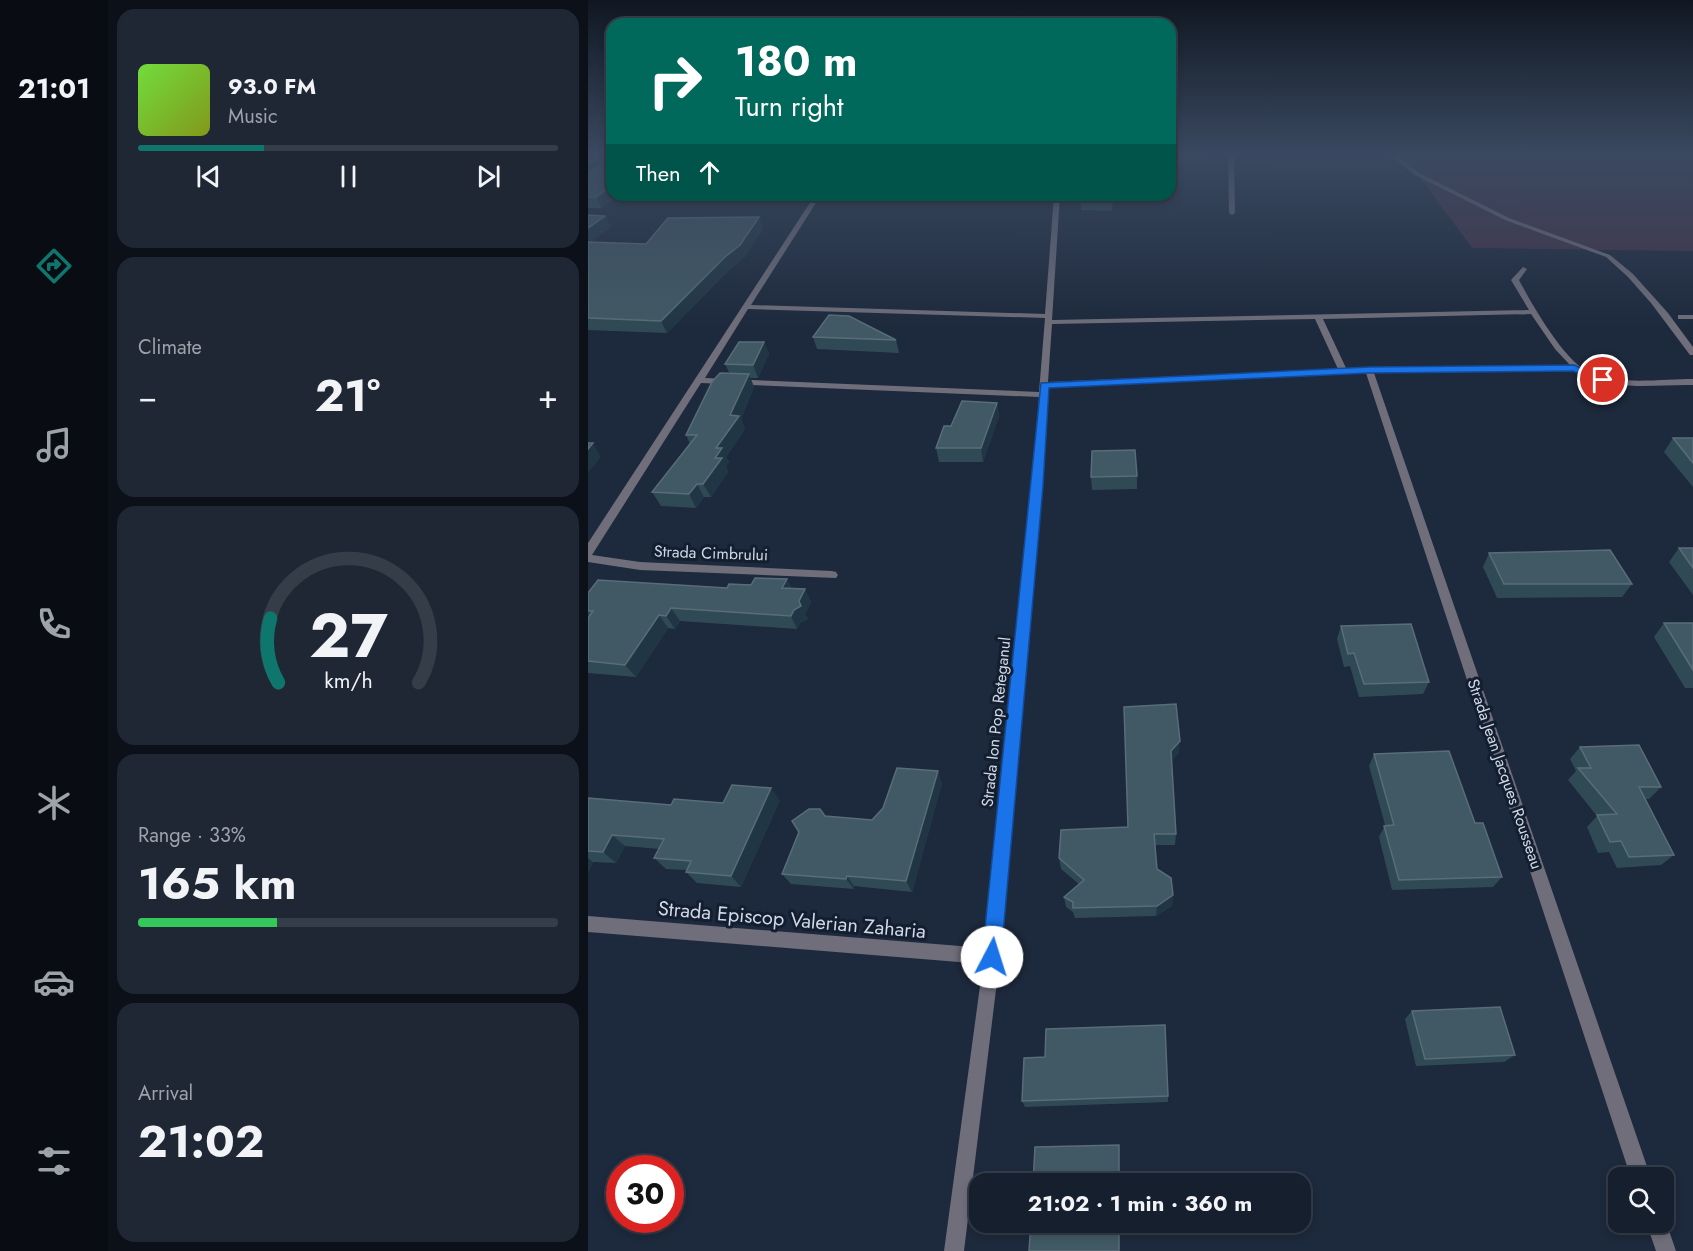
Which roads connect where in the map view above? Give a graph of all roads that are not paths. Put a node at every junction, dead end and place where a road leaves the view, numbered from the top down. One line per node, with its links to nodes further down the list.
1 (807, 211): 5 (street)
2 (1056, 211): 10 (street, Strada Ion Pop Reteganul)
3 (1491, 211): 11 (street)
4 (1523, 269): 6 (street)
5 (744, 307): 10 (street); 15 (street)
6 (1532, 312): 7 (street); 12 (street)
7 (1318, 316): 10 (street); 14 (street)
8 (1681, 317): 9 (street)
9 (1693, 317)
10 (1047, 319): 17 (street, Strada Ion Pop Reteganul)
11 (1693, 353)
12 (1574, 368): 13 (street); 16 (street)
13 (1369, 370): 14 (street); 23 (street, Strada Jean Jacques Rousseau)
14 (1343, 371): 17 (street)
15 (698, 380): 17 (street); 18 (street)
16 (1693, 382)
17 (1044, 390): 22 (street, Strada Ion Pop Reteganul)
18 (588, 552)
19 (588, 558): 20 (street, Strada Cimbrului)
20 (832, 574)
21 (588, 924): 22 (street, Strada Episcop Valerian Zaharia)
22 (992, 957): 25 (street, Strada Ion Pop Reteganul)
23 (1637, 1167)
24 (1660, 1233): 26 (street)
25 (954, 1251)
26 (1666, 1251)

